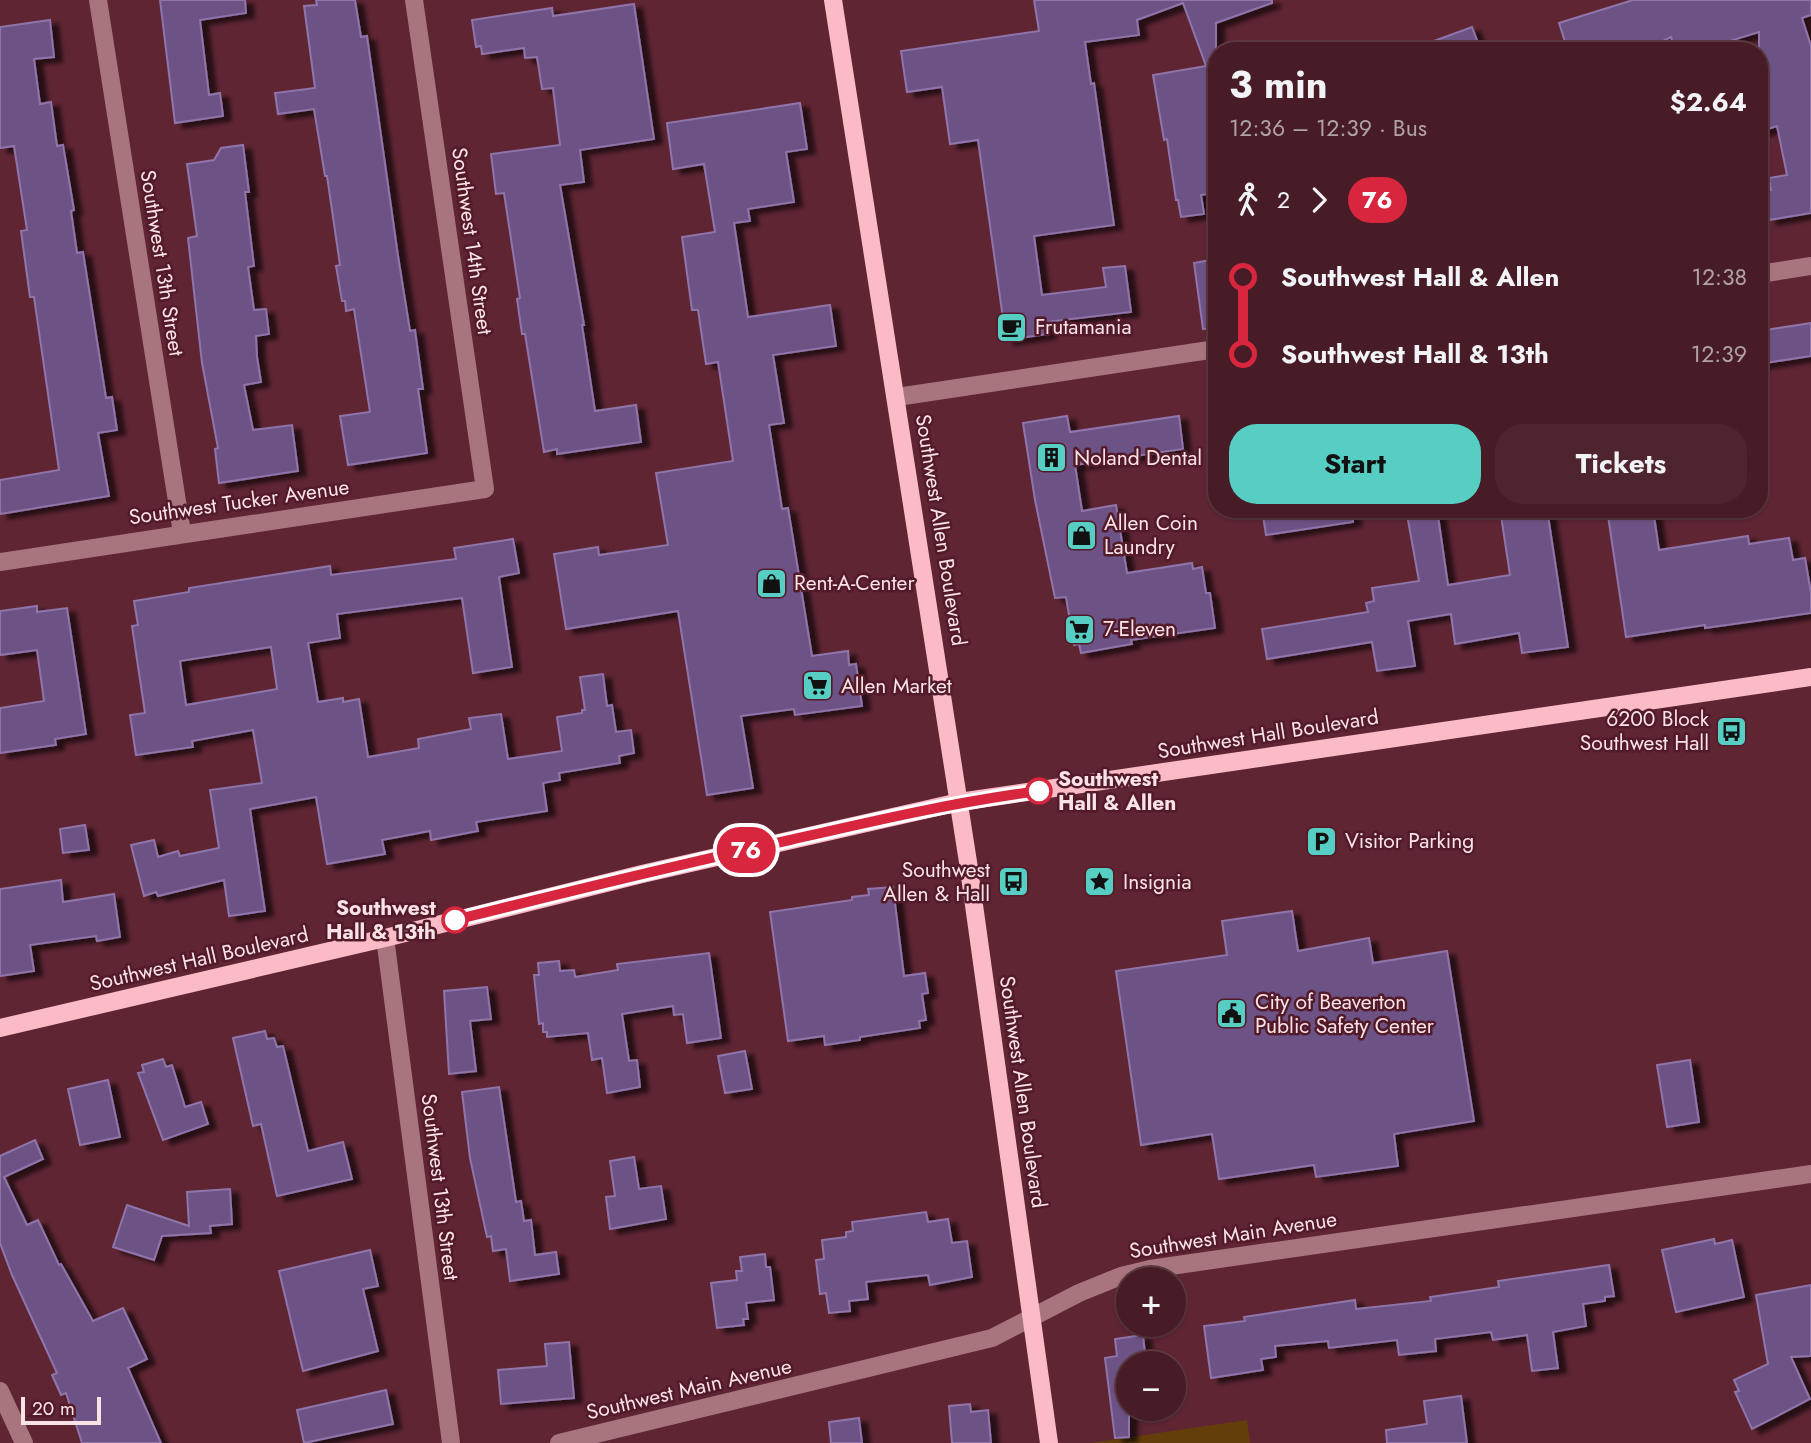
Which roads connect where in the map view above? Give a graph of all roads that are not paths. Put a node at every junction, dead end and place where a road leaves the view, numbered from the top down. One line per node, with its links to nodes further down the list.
1 (98, 0): 9 (street, Southwest 13th Street)
2 (414, 0): 8 (street, Southwest 14th Street)
3 (833, 0): 7 (main road, Southwest Allen Boulevard)
4 (1811, 266): 5 (street)
5 (1768, 273)
6 (1208, 350): 7 (street)
7 (897, 397): 12 (main road, Southwest Allen Boulevard)
8 (485, 489): 9 (street, Southwest Tucker Avenue)
9 (181, 533): 10 (street, Southwest Tucker Avenue)
10 (0, 562)
11 (1811, 677): 12 (main road, Southwest Hall Boulevard)
12 (959, 802): 13 (main road, Southwest Hall Boulevard); 16 (main road, Southwest Allen Boulevard)
13 (385, 938): 14 (main road, Southwest Hall Boulevard); 19 (street, Southwest 13th Street)
14 (0, 1028)
15 (1811, 1174): 16 (street, Southwest Main Avenue)
16 (1031, 1317): 20 (street, Southwest Main Avenue); 21 (main road, Southwest Allen Boulevard)
17 (0, 1391): 18 (street)
18 (24, 1443)
19 (451, 1443)
20 (559, 1443)
21 (1049, 1443)

